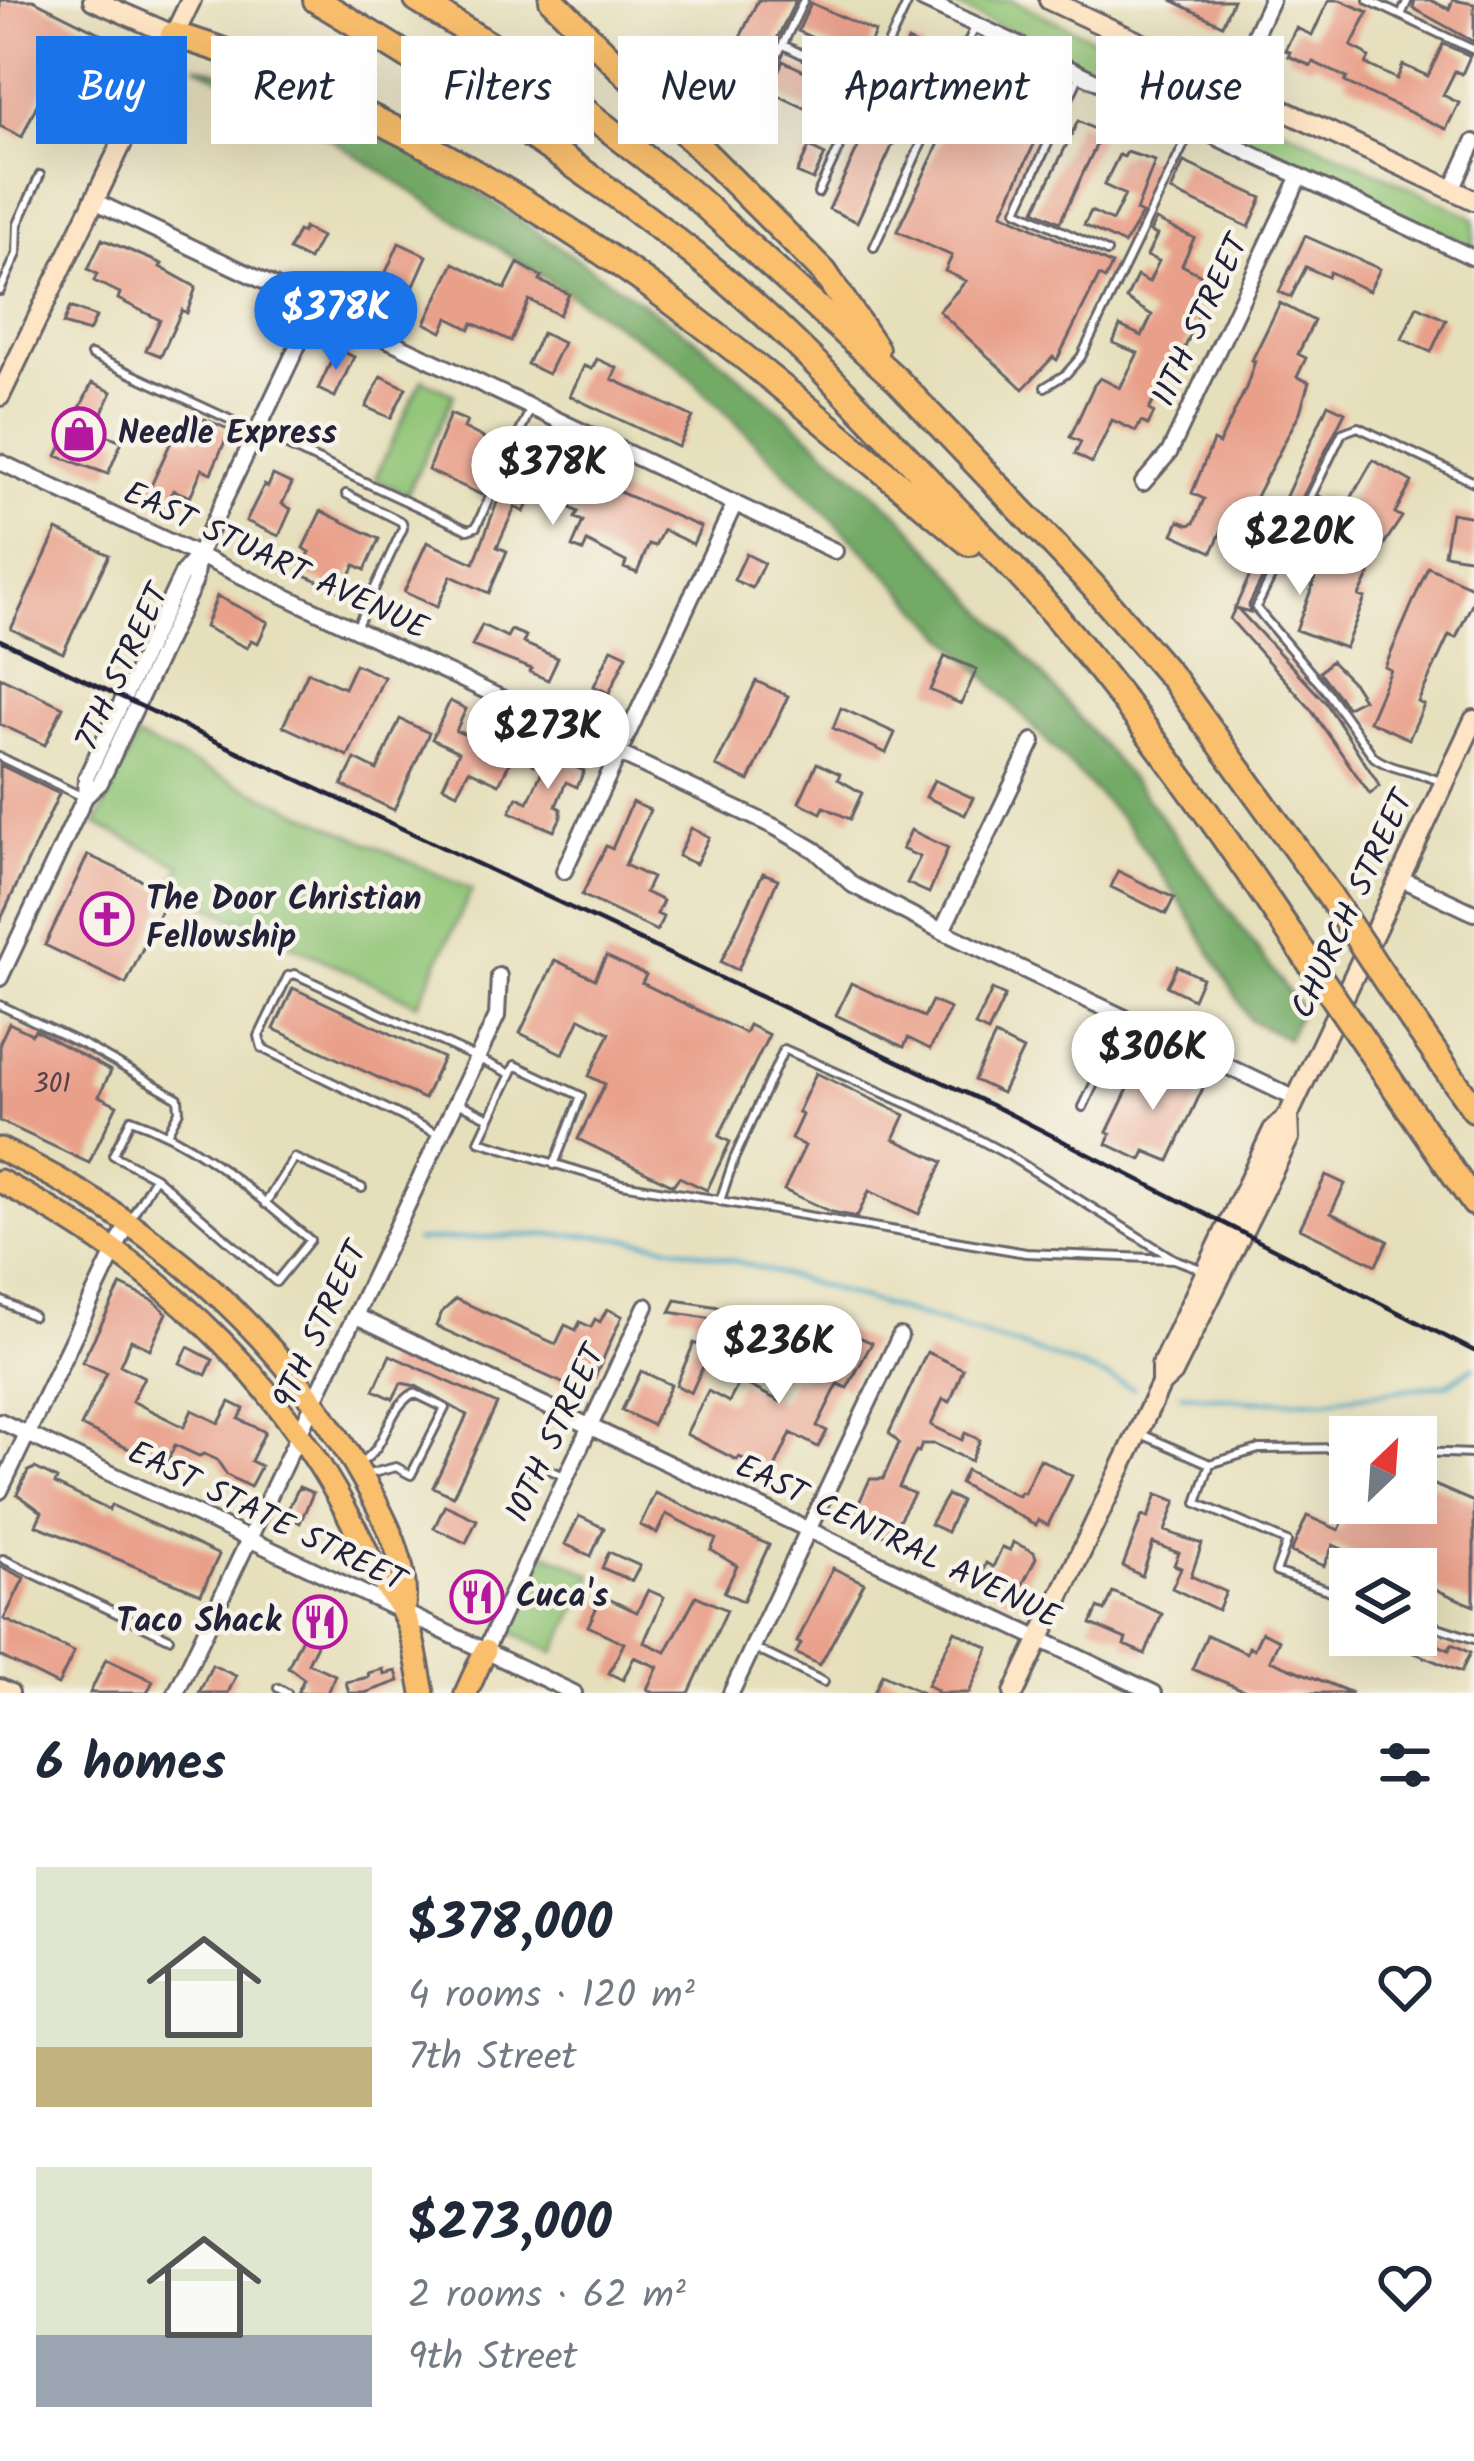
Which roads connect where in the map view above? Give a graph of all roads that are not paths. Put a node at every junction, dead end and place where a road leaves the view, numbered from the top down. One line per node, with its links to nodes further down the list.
1 (93, 0): 15 (street)
2 (191, 0): 15 (street)
3 (316, 0): 54 (highway)
4 (417, 0): 42 (highway)
5 (552, 0): 42 (highway)
6 (804, 0): 19 (lane)
7 (909, 0): 16 (lane)
8 (923, 0): 14 (street)
9 (1049, 0): 17 (street)
10 (1271, 0): 18 (street)
11 (1368, 0): 13 (lane)
12 (1408, 0): 13 (lane)
13 (1400, 15): 20 (lane)
14 (976, 24): 23 (street); 36 (lane)
15 (173, 35): 34 (street); 54 (highway)
16 (892, 36)
17 (1125, 36)
18 (1254, 36)
19 (782, 45): 21 (lane); 22 (lane)
20 (1474, 50)
21 (778, 53)
22 (802, 54)
23 (1080, 74): 24 (street); 37 (lane)
24 (1096, 81)
25 (1284, 111): 32 (street)
26 (1474, 142): 32 (street)
27 (841, 144): 33 (lane)
28 (1184, 144): 43 (lane)
29 (1232, 144): 31 (street)
30 (40, 175): 39 (lane)
31 (1300, 176): 38 (street); 49 (street, 11TH STREET)
32 (1452, 190): 35 (street)
33 (818, 193)
34 (92, 200): 40 (street); 44 (street)
35 (1474, 200)
36 (874, 247)
37 (1107, 252)
38 (1474, 258)
39 (0, 290)
40 (317, 305): 45 (street); 46 (street, 7TH STREET)
41 (91, 355): 46 (lane)
42 (897, 380): 75 (highway, bridge)
43 (1046, 387)
44 (0, 396)
45 (532, 407): 46 (lane); 51 (street)
46 (259, 431): 53 (street, 7TH STREET)
47 (0, 463): 53 (street, EAST STUART AVENUE)
48 (1474, 482): 60 (lane)
49 (1143, 483)
50 (346, 494): 55 (lane)
51 (735, 503): 52 (street); 58 (street)
52 (835, 551)
53 (198, 555): 55 (street, EAST STUART AVENUE); 61 (street, 7TH STREET)
54 (1050, 609): 85 (highway, bridge)
55 (356, 628): 58 (street, EAST STUART AVENUE)
56 (1474, 720): 60 (street, CHURCH STREET)
57 (1033, 741): 65 (street)
58 (618, 754): 62 (street); 65 (street, EAST STUART AVENUE)
59 (0, 758): 61 (lane)
60 (1444, 783): 63 (street, CHURCH STREET)
61 (85, 797): 67 (street, 7TH STREET)
62 (564, 871)
63 (1400, 878): 64 (street); 74 (street, CHURCH STREET)
64 (1474, 913)
65 (941, 932): 69 (street, EAST STUART AVENUE)
66 (499, 976): 70 (street, 9TH STREET)
67 (0, 978)
68 (0, 1005): 77 (lane)
69 (1125, 1018): 73 (lane); 74 (street, EAST STUART AVENUE)
70 (477, 1059): 71 (lane); 72 (street, 9TH STREET); 78 (lane)
71 (511, 1074): 76 (lane); 80 (lane)
72 (457, 1102): 76 (lane); 78 (street, 9TH STREET)
73 (1083, 1107)
74 (1292, 1107): 90 (street, CHURCH STREET); 96 (street, CHURCH STREET)
75 (1474, 1109)
76 (490, 1118): 80 (lane)
77 (168, 1132): 81 (lane); 86 (lane)
78 (441, 1136): 94 (street, 9TH STREET)
79 (0, 1149): 87 (main road)
80 (554, 1165): 84 (lane)
81 (155, 1177): 86 (lane); 87 (lane)
82 (0, 1181): 88 (main road)
83 (362, 1188): 86 (lane)
84 (720, 1201): 89 (lane); 89 (lane)
85 (1474, 1203)
86 (265, 1204)
87 (129, 1221): 88 (street); 97 (main road)
88 (115, 1249): 100 (main road); 102 (street)
89 (1174, 1259): 90 (lane)
90 (1204, 1270): 96 (street, CHURCH STREET)
91 (0, 1300): 93 (lane)
92 (646, 1306): 99 (street, 10TH STREET)
93 (33, 1316)
94 (356, 1316): 97 (street, 9TH STREET); 99 (street, EAST CENTRAL AVENUE)
95 (900, 1336): 111 (street)
96 (1161, 1384): 101 (street, CHURCH STREET)
97 (315, 1405): 100 (street, 9TH STREET); 107 (main road)
98 (0, 1421): 102 (street, EAST STATE STREET)
99 (591, 1426): 108 (street, 10TH STREET); 111 (street, EAST CENTRAL AVENUE)
100 (302, 1433): 112 (street, 9TH STREET); 115 (main road)
101 (1138, 1433): 106 (lane); 119 (street, CHURCH STREET)
102 (28, 1434): 110 (street); 112 (street, EAST STATE STREET)
103 (1329, 1448): 106 (lane)
104 (1437, 1453): 105 (lane)
105 (1474, 1454)
106 (1210, 1464): 114 (lane)
107 (358, 1470): 107 (lane); 115 (main road)
108 (567, 1477): 109 (lane); 121 (street, 10TH STREET)
109 (520, 1479)
110 (0, 1491)
111 (808, 1530): 119 (street, EAST CENTRAL AVENUE); 120 (street)
112 (249, 1539): 115 (street, EAST STATE STREET); 126 (street, 9TH STREET)
113 (3, 1559): 117 (lane)
114 (1329, 1591)
115 (403, 1614): 121 (street, EAST STATE STREET); 128 (main road)
116 (1437, 1627): 118 (lane)
117 (169, 1638)
118 (1474, 1639)
119 (1039, 1641): 132 (street, CHURCH STREET); 133 (street, EAST CENTRAL AVENUE)
120 (753, 1647): 122 (lane); 131 (street)
121 (485, 1651): 129 (main road); 130 (street, EAST STATE STREET)
122 (824, 1682)
123 (278, 1688): 127 (lane)
124 (0, 1689): 125 (street)
125 (9, 1693)
126 (176, 1693)
127 (287, 1693)
128 (423, 1693)
129 (466, 1693)
130 (574, 1693)
131 (731, 1693)
132 (1014, 1693)
133 (1154, 1693)

